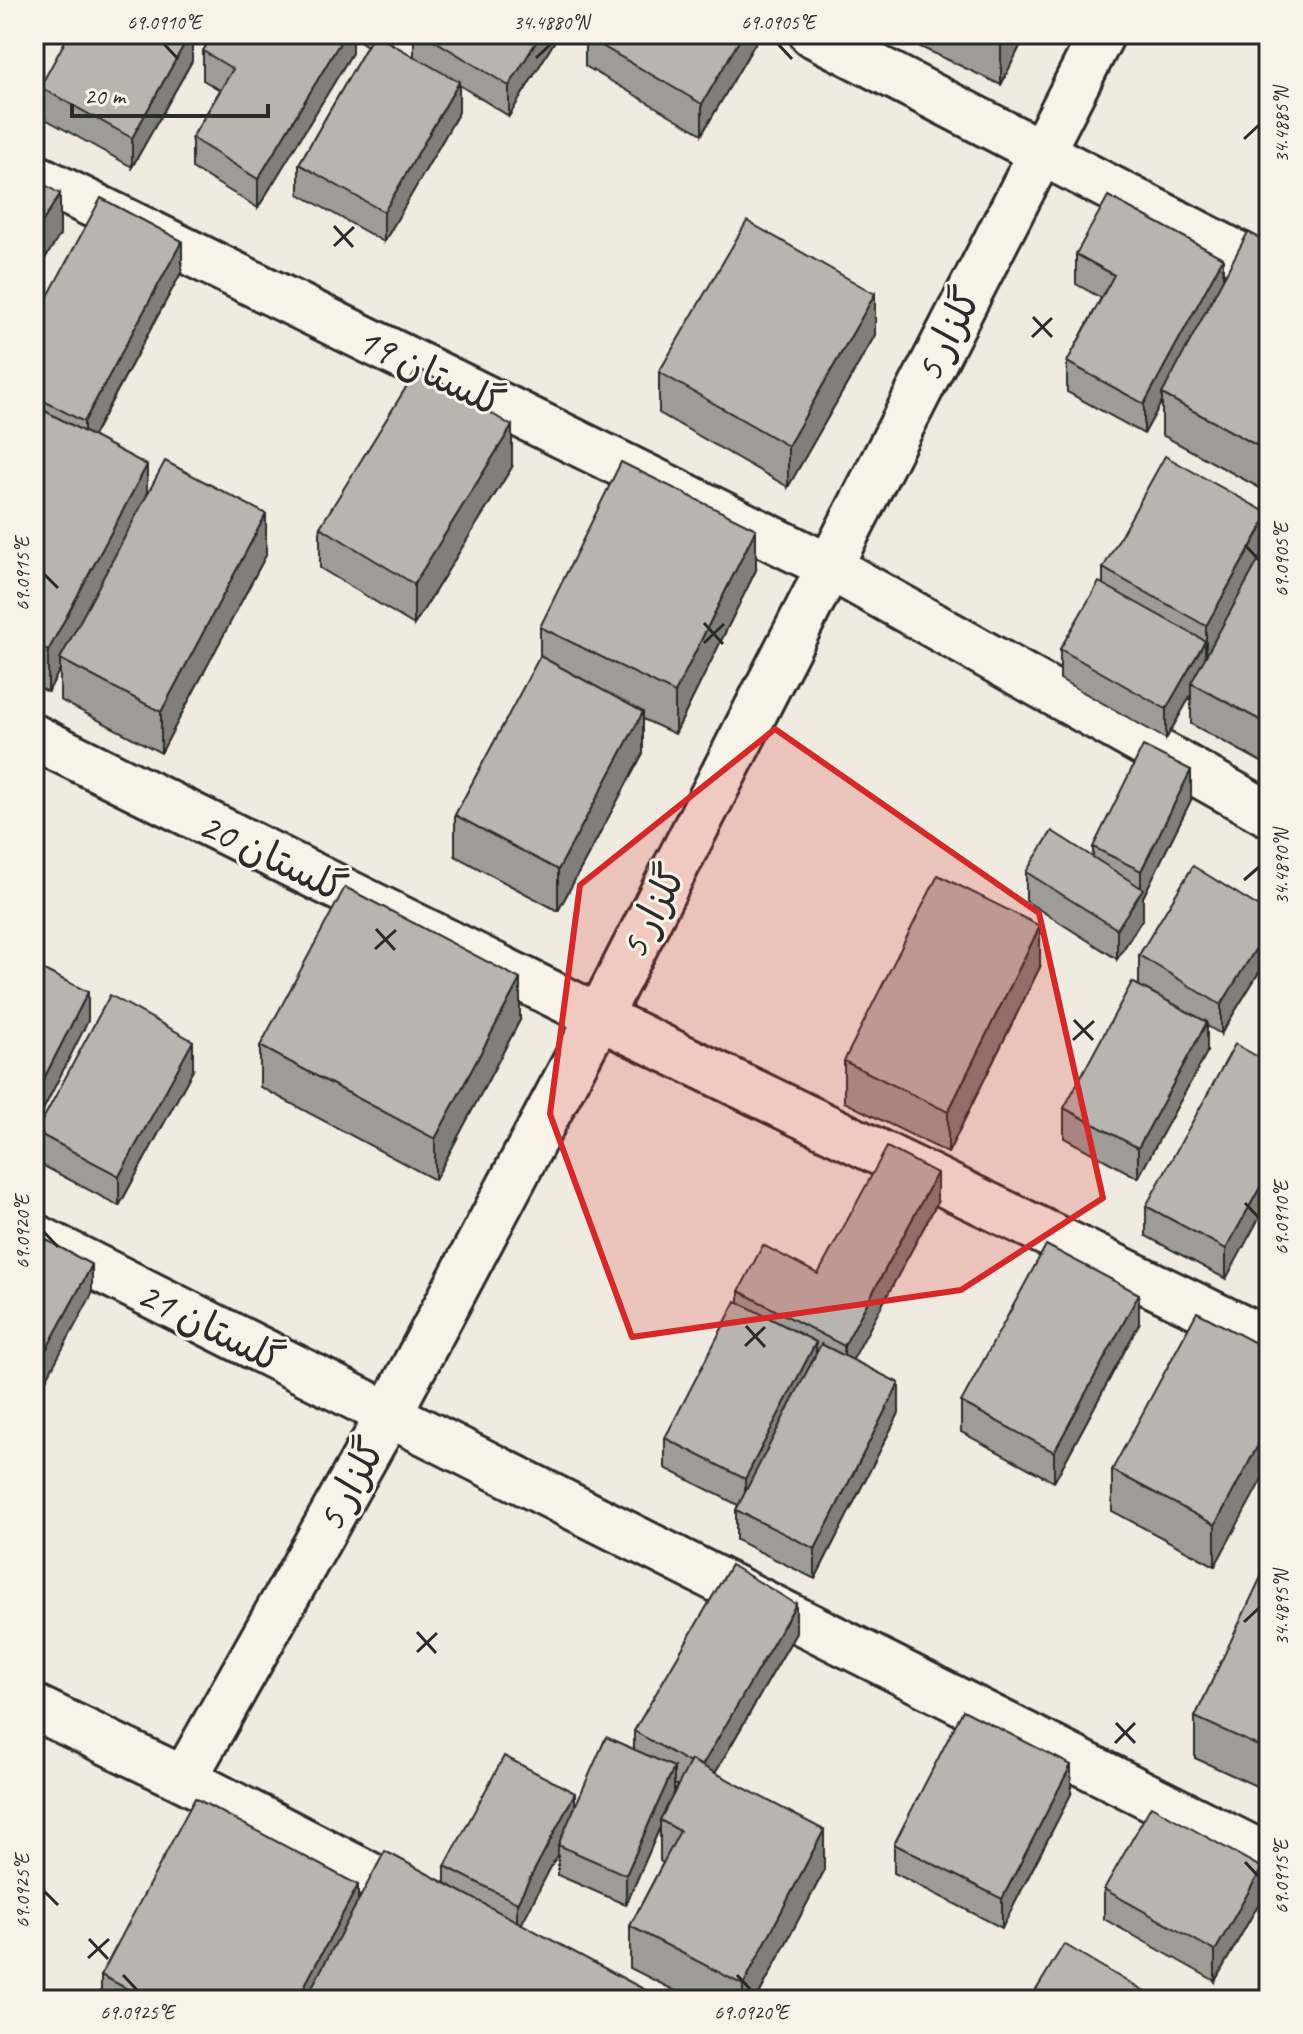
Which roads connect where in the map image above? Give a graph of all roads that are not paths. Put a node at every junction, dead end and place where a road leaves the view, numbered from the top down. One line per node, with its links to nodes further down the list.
1 (812, 34): 3 (street)
2 (1102, 34): 3 (street, گلزار 5)
3 (1041, 152): 5 (street); 6 (street, گلزار 5)
4 (34, 176): 6 (street, گلستان 19)
5 (1269, 270)
6 (828, 566): 8 (street, گلستان 19); 9 (street, گلزار 5)
7 (34, 737): 9 (street, گلستان 20)
8 (1269, 814)
9 (599, 1017): 11 (street, گلستان 20); 12 (street, گلزار 5)
10 (34, 1236): 12 (street, گلستان 21)
11 (1269, 1341)
12 (388, 1416): 14 (street, گلزار 5); 15 (street, گلستان 21)
13 (34, 1707): 14 (street)
14 (184, 1779): 16 (street)
15 (1269, 1857)
16 (461, 1921)

